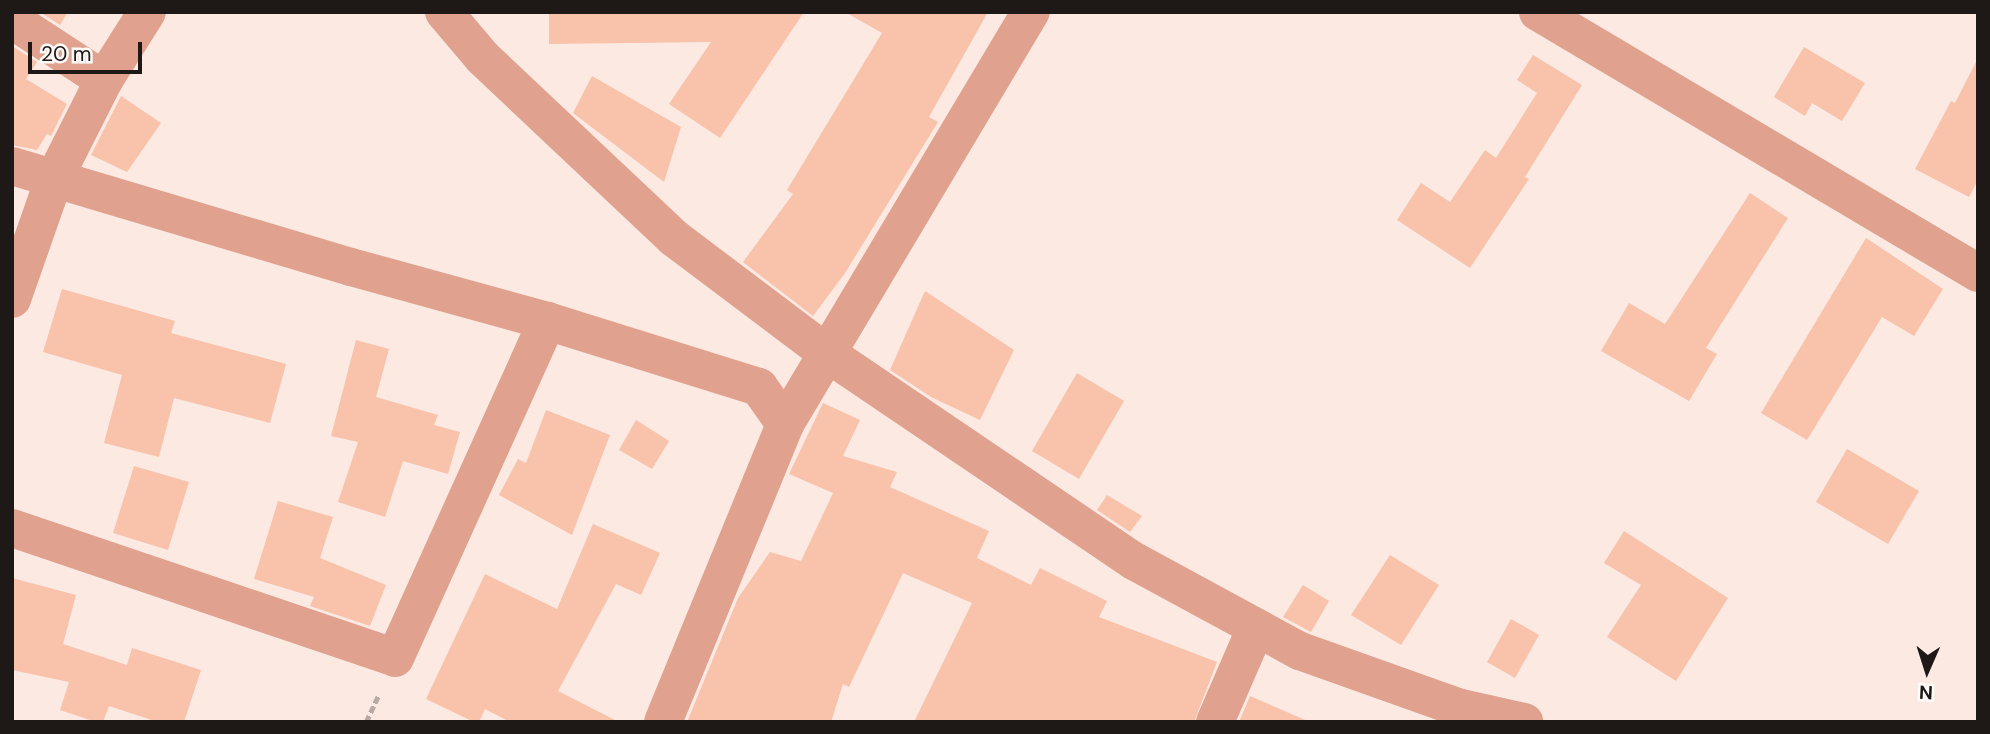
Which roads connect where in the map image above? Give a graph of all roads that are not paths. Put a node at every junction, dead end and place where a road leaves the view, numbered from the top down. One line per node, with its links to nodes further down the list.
1 (147, 12): 6 (street)
2 (444, 12): 12 (street)
3 (1031, 12): 12 (street)
4 (1538, 12): 9 (street)
5 (12, 20): 6 (street)
6 (104, 80): 8 (street)
7 (12, 166): 8 (street)
8 (54, 179): 10 (street); 11 (street)
9 (1978, 273)
10 (12, 299)
11 (547, 321): 13 (street); 14 (street)
12 (828, 354): 13 (street); 15 (street)
13 (785, 424): 16 (street)
14 (12, 528)
15 (1255, 630): 17 (street); 18 (street)
16 (663, 722)
17 (1215, 722)
18 (1524, 722)

